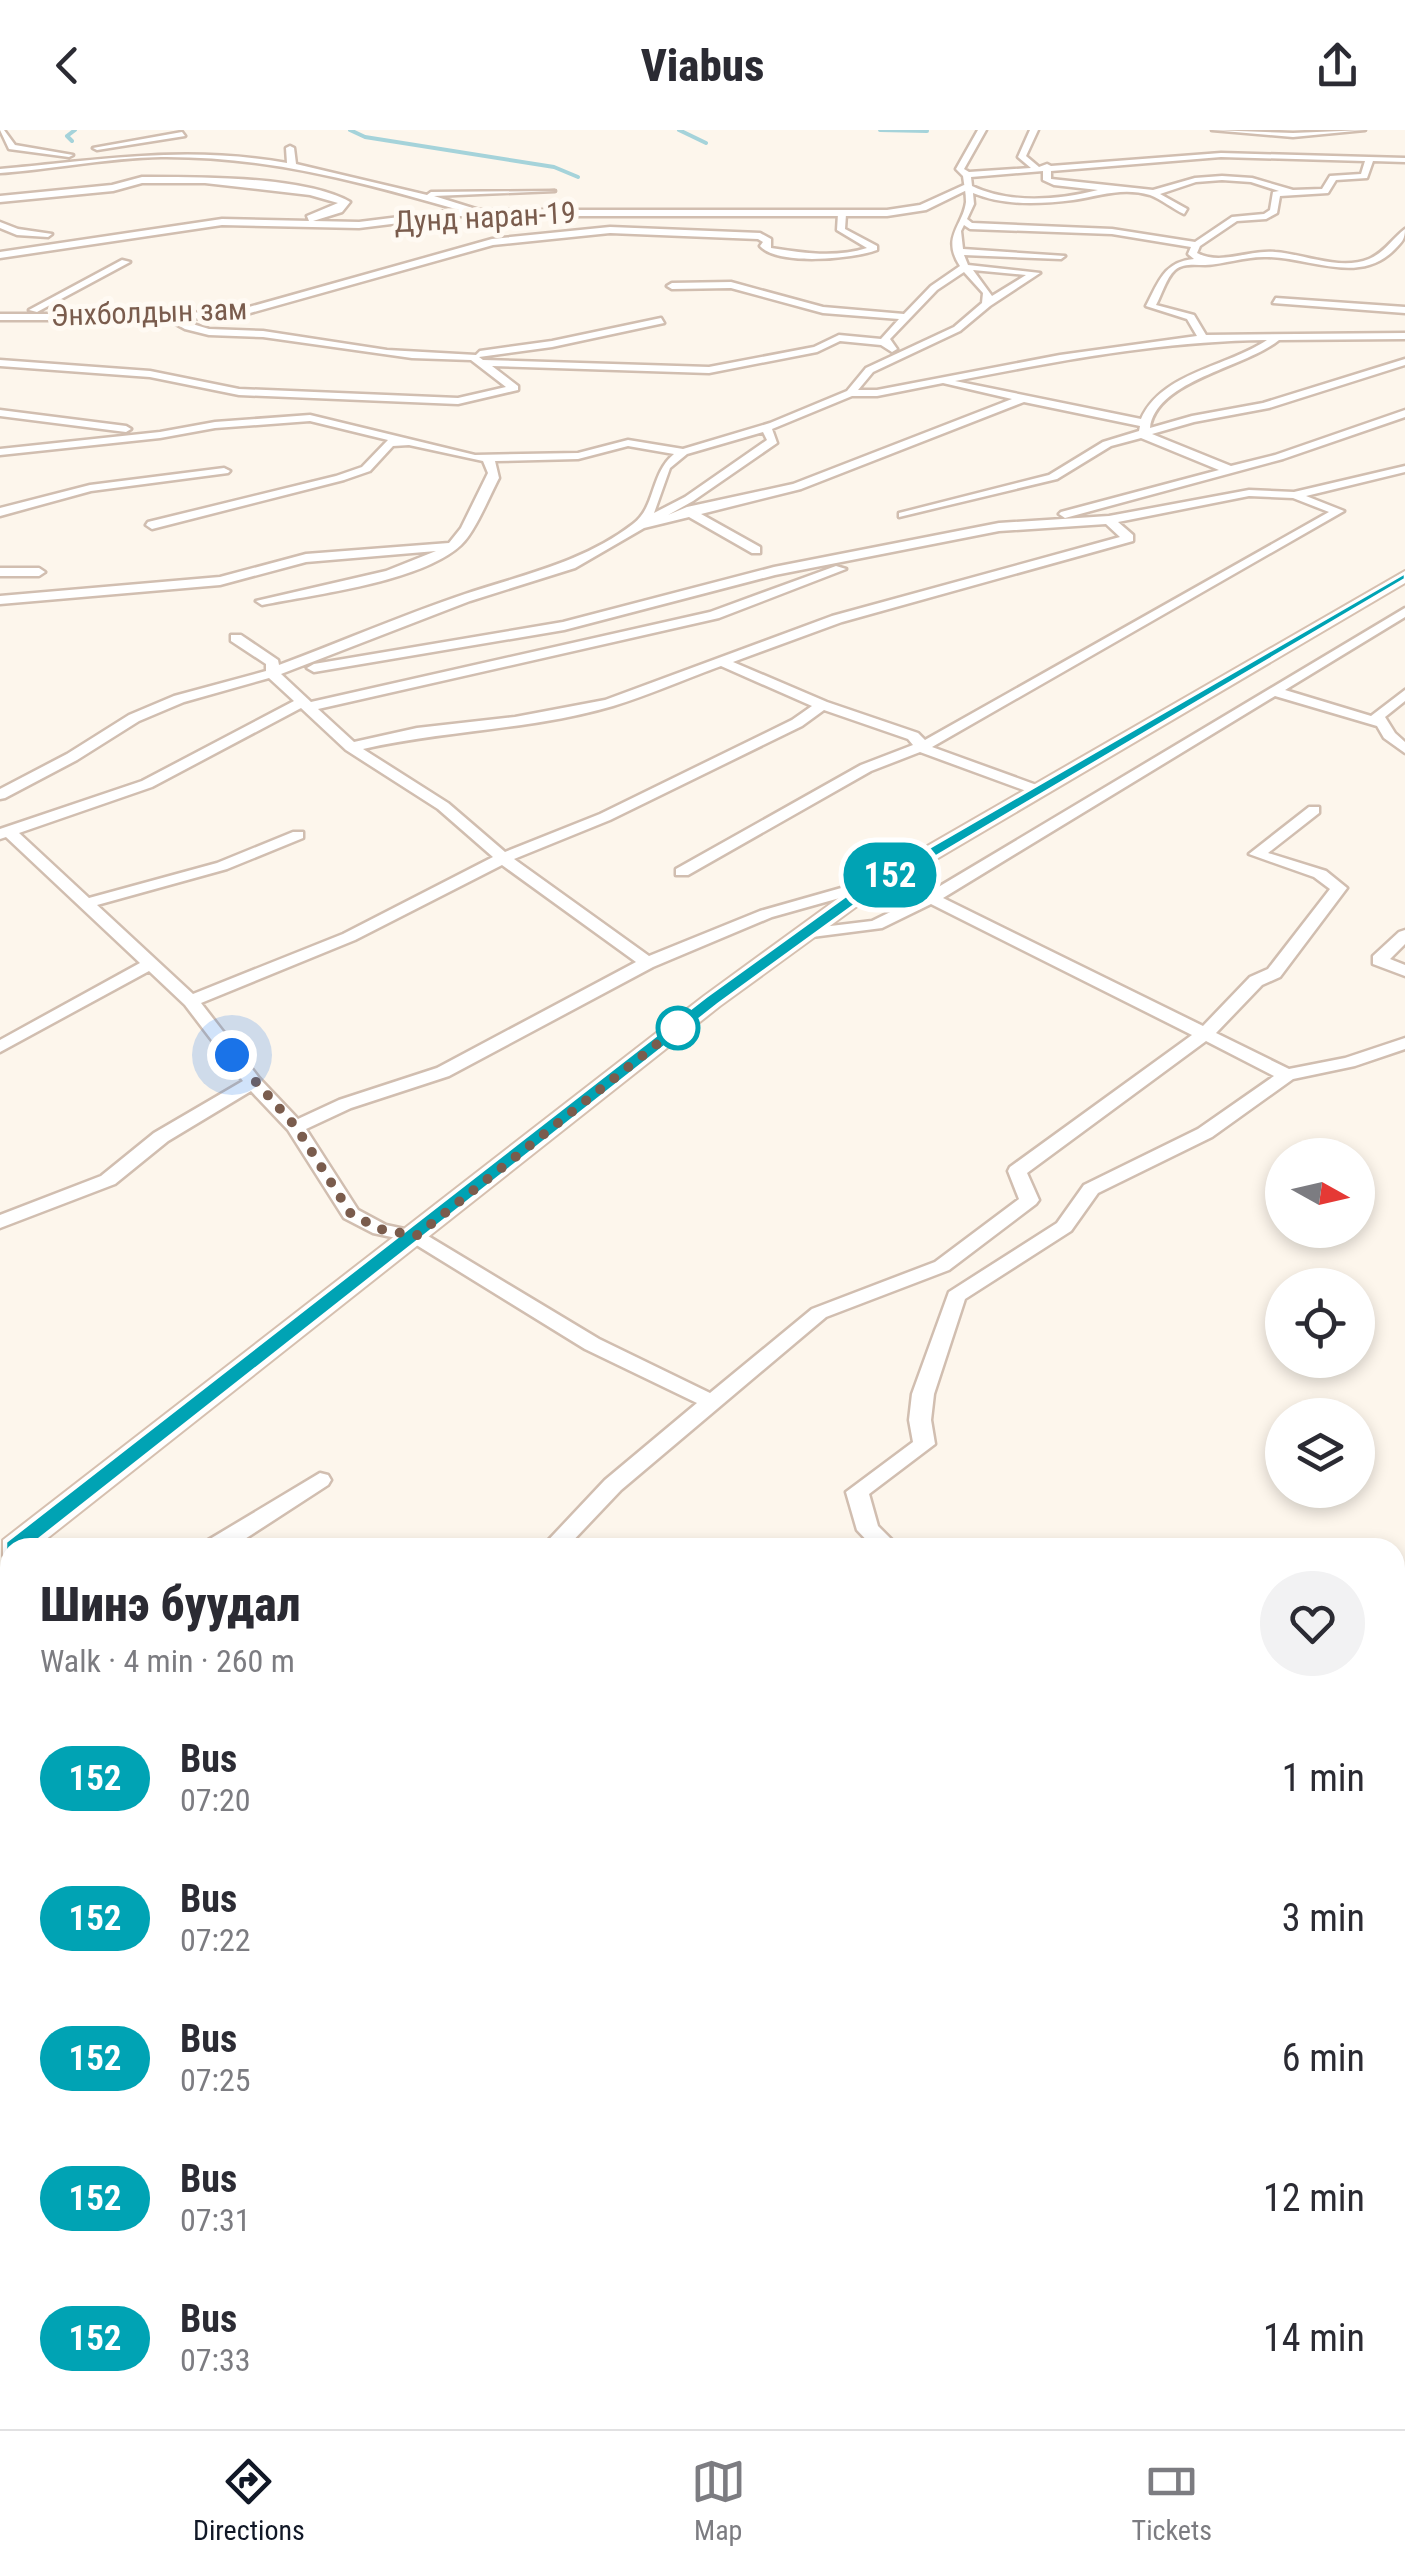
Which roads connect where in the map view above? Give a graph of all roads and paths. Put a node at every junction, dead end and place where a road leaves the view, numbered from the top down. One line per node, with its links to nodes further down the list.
1 (0, 130): 8 (street)
2 (982, 130): 18 (street)
3 (1034, 130): 15 (street)
4 (1216, 130): 5 (street)
5 (1361, 130)
6 (181, 132): 10 (street)
7 (0, 146): 8 (street)
8 (12, 147): 10 (street)
9 (290, 148): 16 (street)
10 (45, 154): 12 (street)
11 (1370, 158): 13 (street); 14 (street); 22 (street)
12 (106, 159): 16 (street); 17 (street)
13 (1405, 160)
14 (1048, 166): 15 (street); 19 (street)
15 (1035, 167): 18 (street)
16 (292, 169): 20 (street)
17 (0, 171)
18 (968, 181): 19 (street); 27 (street, Дунд наран-19); 28 (street)
19 (1109, 188): 23 (street)
20 (410, 190): 21 (street); 26 (street)
21 (551, 191)
22 (1290, 192): 23 (street); 33 (street)
23 (1152, 193): 25 (street)
24 (0, 199): 29 (street)
25 (1184, 211)
26 (476, 212): 27 (street, Дунд наран-19); 29 (street, Дунд наран-19)
27 (842, 214): 47 (street, Энхболдын зам)
28 (965, 221): 33 (street); 34 (street)
29 (296, 224): 35 (street, Дунд наран-19)
30 (0, 225): 32 (street)
31 (1405, 232): 38 (street)
32 (48, 234)
33 (1196, 245): 38 (street)
34 (959, 252): 36 (street); 39 (street)
35 (0, 255)
36 (1061, 256)
37 (125, 262): 45 (street)
38 (1215, 262): 50 (street)
39 (964, 266): 42 (street); 42 (street); 46 (street)
40 (672, 286): 46 (street)
41 (1276, 301): 43 (street)
42 (987, 304): 54 (street)
43 (1405, 310)
44 (0, 316): 45 (street, Энхболдын зам)
45 (23, 316): 47 (street, Энхболдын зам)
46 (908, 317): 52 (street)
47 (174, 318): 53 (street)
48 (661, 321): 53 (street)
49 (1405, 336): 51 (street)
50 (1203, 338): 51 (street); 58 (street)
51 (1274, 340): 66 (street)
52 (884, 342): 54 (street); 57 (street)
53 (463, 356): 57 (street)
54 (888, 360): 59 (street)
55 (1405, 362): 66 (street)
56 (0, 363): 60 (street)
57 (478, 363): 60 (street)
58 (938, 381): 59 (street); 61 (street)
59 (851, 393): 65 (street)
60 (373, 397): 64 (street)
61 (1022, 399): 66 (street); 76 (street)
62 (1405, 412): 73 (street)
63 (0, 413): 67 (street)
64 (215, 425): 67 (street); 68 (street)
65 (766, 427): 70 (street); 82 (street)
66 (1143, 429): 73 (street); 78 (street)
67 (160, 435): 69 (street)
68 (411, 442): 71 (street); 81 (street)
69 (0, 452)
70 (683, 452): 71 (street); 82 (street)
71 (486, 458): 83 (street)
72 (1405, 469): 75 (street)
73 (1228, 470): 80 (street)
74 (224, 471): 77 (street)
75 (1294, 495): 79 (street); 100 (street)
76 (688, 511): 82 (street); 84 (street)
77 (0, 512)
78 (903, 515)
79 (1109, 520): 80 (street); 93 (street)
80 (1030, 524): 85 (street)
81 (152, 525)
82 (640, 525): 94 (street)
83 (454, 546): 89 (street); 90 (street)
84 (756, 550)
85 (879, 554): 94 (street); 97 (street)
86 (0, 572): 87 (street)
87 (39, 572)
88 (1405, 576): 103 (main road)
89 (0, 600)
90 (262, 601)
91 (1405, 612): 95 (street)
92 (236, 638): 94 (street)
93 (723, 662): 98 (street); 101 (street)
94 (272, 674): 97 (street); 104 (street)
95 (1275, 692): 99 (street); 111 (street)
96 (1405, 694): 99 (street)
97 (304, 705): 101 (street); 106 (street)
98 (822, 705): 100 (street); 108 (street)
99 (1385, 724): 102 (street)
100 (921, 745): 103 (street); 109 (street)
101 (351, 747): 108 (street)
102 (1405, 749)
103 (1037, 790): 110 (main road)
104 (0, 795)
105 (1314, 810): 119 (street)
106 (5, 833): 112 (street)
107 (298, 834): 112 (street)
108 (503, 858): 115 (street); 118 (street)
109 (682, 872)
110 (880, 882): 113 (main road); 115 (street)
111 (931, 898): 113 (street); 119 (street)
112 (83, 904): 116 (street)
113 (812, 932): 126 (main road)
114 (1405, 935): 117 (street)
115 (647, 963): 124 (street)
116 (148, 965): 118 (street); 121 (street)
117 (1405, 970)
118 (191, 1001): 123 (street)
119 (1208, 1032): 122 (street); 127 (street)
120 (1405, 1044): 122 (street)
121 (0, 1046)
122 (1287, 1075): 132 (street)
123 (252, 1082): 124 (street); 125 (street)
124 (296, 1127): 126 (street)
125 (0, 1222)
126 (416, 1236): 127 (street); 129 (main road)
127 (714, 1403): 131 (street)
128 (320, 1480): 130 (street)
129 (26, 1538)
130 (229, 1538)
131 (562, 1538)
132 (877, 1538)

